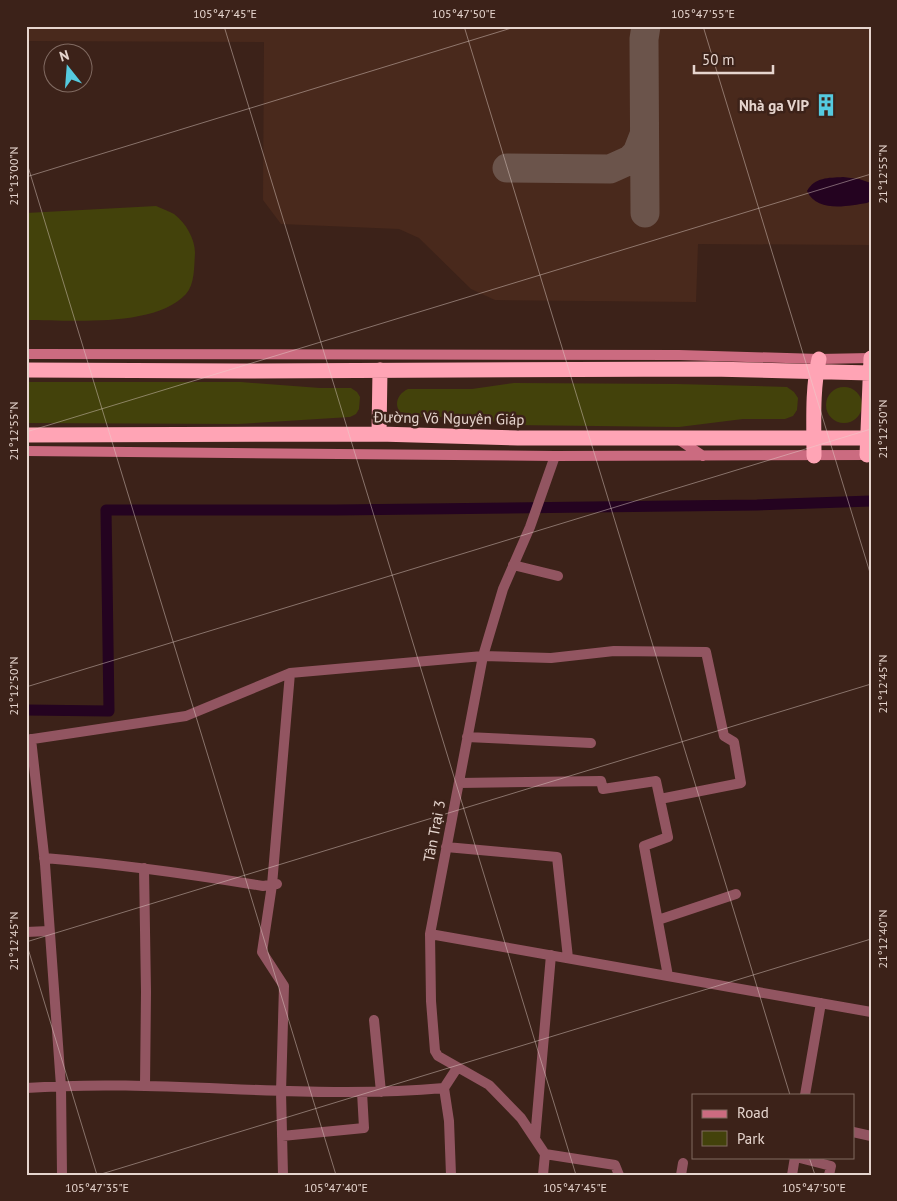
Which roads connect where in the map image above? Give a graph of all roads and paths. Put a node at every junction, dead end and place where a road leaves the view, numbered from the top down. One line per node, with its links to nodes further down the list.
1 (26, 354): 2 (main road)
2 (680, 355): 3 (main road); 5 (main road)
3 (817, 366): 4 (highway); 5 (highway); 11 (highway)
4 (871, 366): 12 (highway)
5 (700, 369): 7 (highway)
6 (26, 370): 7 (highway)
7 (380, 370): 8 (highway)
8 (379, 434): 10 (highway, Đường Võ Nguyên Giáp); 13 (highway, Đường Võ Nguyên Giáp)
9 (26, 435): 10 (highway, Đường Võ Nguyên Giáp)
10 (67, 435): 14 (highway)
11 (814, 438): 12 (highway, Đường Võ Nguyên Giáp); 13 (highway, Đường Võ Nguyên Giáp); 18 (highway)
12 (869, 438): 19 (highway)
13 (678, 439): 17 (main road)
14 (26, 440)
15 (26, 451): 16 (main road)
16 (555, 456): 17 (main road); 20 (street, Tân Trại 3)
17 (703, 456): 18 (main road)
18 (814, 456): 19 (main road)
19 (869, 456)
20 (513, 565): 21 (street); 22 (street, Tân Trại 3)
21 (558, 576)
22 (483, 656): 23 (street); 24 (street, Tân Trại 3); 28 (street)
23 (290, 673): 25 (street); 34 (street)
24 (467, 737): 26 (street); 27 (street, Tân Trại 3)
25 (29, 740): 29 (street)
26 (591, 743)
27 (459, 783): 28 (street); 31 (street, Tân Trại 3)
28 (660, 799): 36 (street)
29 (38, 800): 30 (street); 32 (street)
30 (26, 802)
31 (446, 847): 39 (street, Tân Trại 3); 41 (street)
32 (44, 858): 33 (street); 37 (street)
33 (144, 868): 34 (street); 48 (street)
34 (275, 884): 51 (street)
35 (736, 894): 36 (street)
36 (658, 920): 42 (street)
37 (49, 931): 38 (street); 47 (street)
38 (26, 932)
39 (430, 934): 40 (street); 46 (street, Tân Trại 3)
40 (551, 956): 41 (street); 58 (street)
41 (568, 958): 42 (street)
42 (668, 976): 43 (street)
43 (821, 1003): 44 (street); 54 (street)
44 (871, 1012)
45 (374, 1020): 53 (street)
46 (457, 1068): 50 (street); 58 (street, Tân Trại 3)
47 (61, 1086): 48 (street); 49 (street); 63 (street)
48 (145, 1086): 51 (street)
49 (26, 1088)
50 (444, 1088): 53 (street); 65 (street)
51 (281, 1092): 52 (street); 56 (street)
52 (362, 1092): 53 (street); 56 (street)
53 (382, 1092)
54 (806, 1094)
55 (854, 1132): 57 (street)
56 (282, 1136): 64 (street)
57 (871, 1136)
58 (535, 1139): 59 (street, Tân Trại 3)
59 (545, 1154): 66 (street); 67 (street)
60 (796, 1158): 69 (street)
61 (800, 1158): 70 (street)
62 (683, 1163): 68 (street)
63 (62, 1175)
64 (283, 1175)
65 (451, 1175)
66 (543, 1175)
67 (619, 1175)
68 (681, 1175)
69 (792, 1175)
70 (829, 1175)

